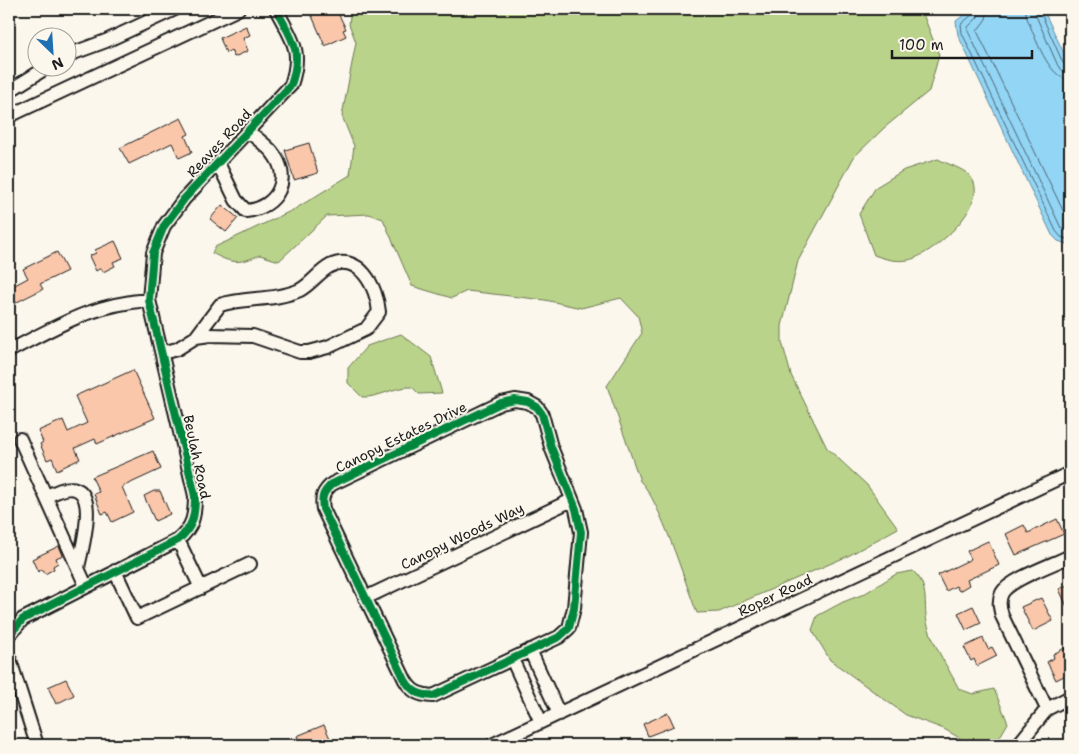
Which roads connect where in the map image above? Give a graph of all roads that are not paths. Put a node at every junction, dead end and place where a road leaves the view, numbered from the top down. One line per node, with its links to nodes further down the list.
1 (175, 9): 4 (street)
2 (238, 9): 7 (street)
3 (276, 9): 8 (street, Reaves Road)
4 (78, 51)
5 (30, 78): 6 (street)
6 (9, 91)
7 (9, 116)
8 (248, 131): 9 (street, Reaves Road); 9 (street)
9 (218, 163): 10 (street, Reaves Road)
10 (149, 300): 12 (street); 13 (street, Beulah Road)
11 (196, 337): 11 (street); 13 (street)
12 (9, 351)
13 (162, 354): 18 (street, Beulah Road)
14 (20, 439): 16 (street)
15 (1070, 472): 32 (street, Roper Road)
16 (46, 497): 21 (street); 21 (street)
17 (572, 500): 25 (street, Canopy Woods Way); 25 (street, Canopy Estates Drive); 27 (street, Canopy Estates Drive)
18 (178, 540): 22 (street, Beulah Road); 24 (street)
19 (1070, 556): 31 (street)
20 (250, 564): 24 (street)
21 (78, 567): 23 (street)
22 (115, 571): 23 (street, Beulah Road); 24 (street)
23 (86, 586): 26 (street, Beulah Road)
24 (200, 588)
25 (366, 598): 29 (street, Canopy Estates Drive)
26 (9, 635)
27 (530, 650): 29 (street, Canopy Estates Drive); 32 (street)
28 (9, 657): 34 (street)
29 (512, 659): 33 (street)
30 (1070, 698): 31 (street)
31 (1047, 709): 36 (street)
32 (559, 714): 33 (street, Roper Road)
33 (541, 722): 35 (street, Roper Road)
34 (37, 745)
35 (492, 745)
36 (1018, 745)

